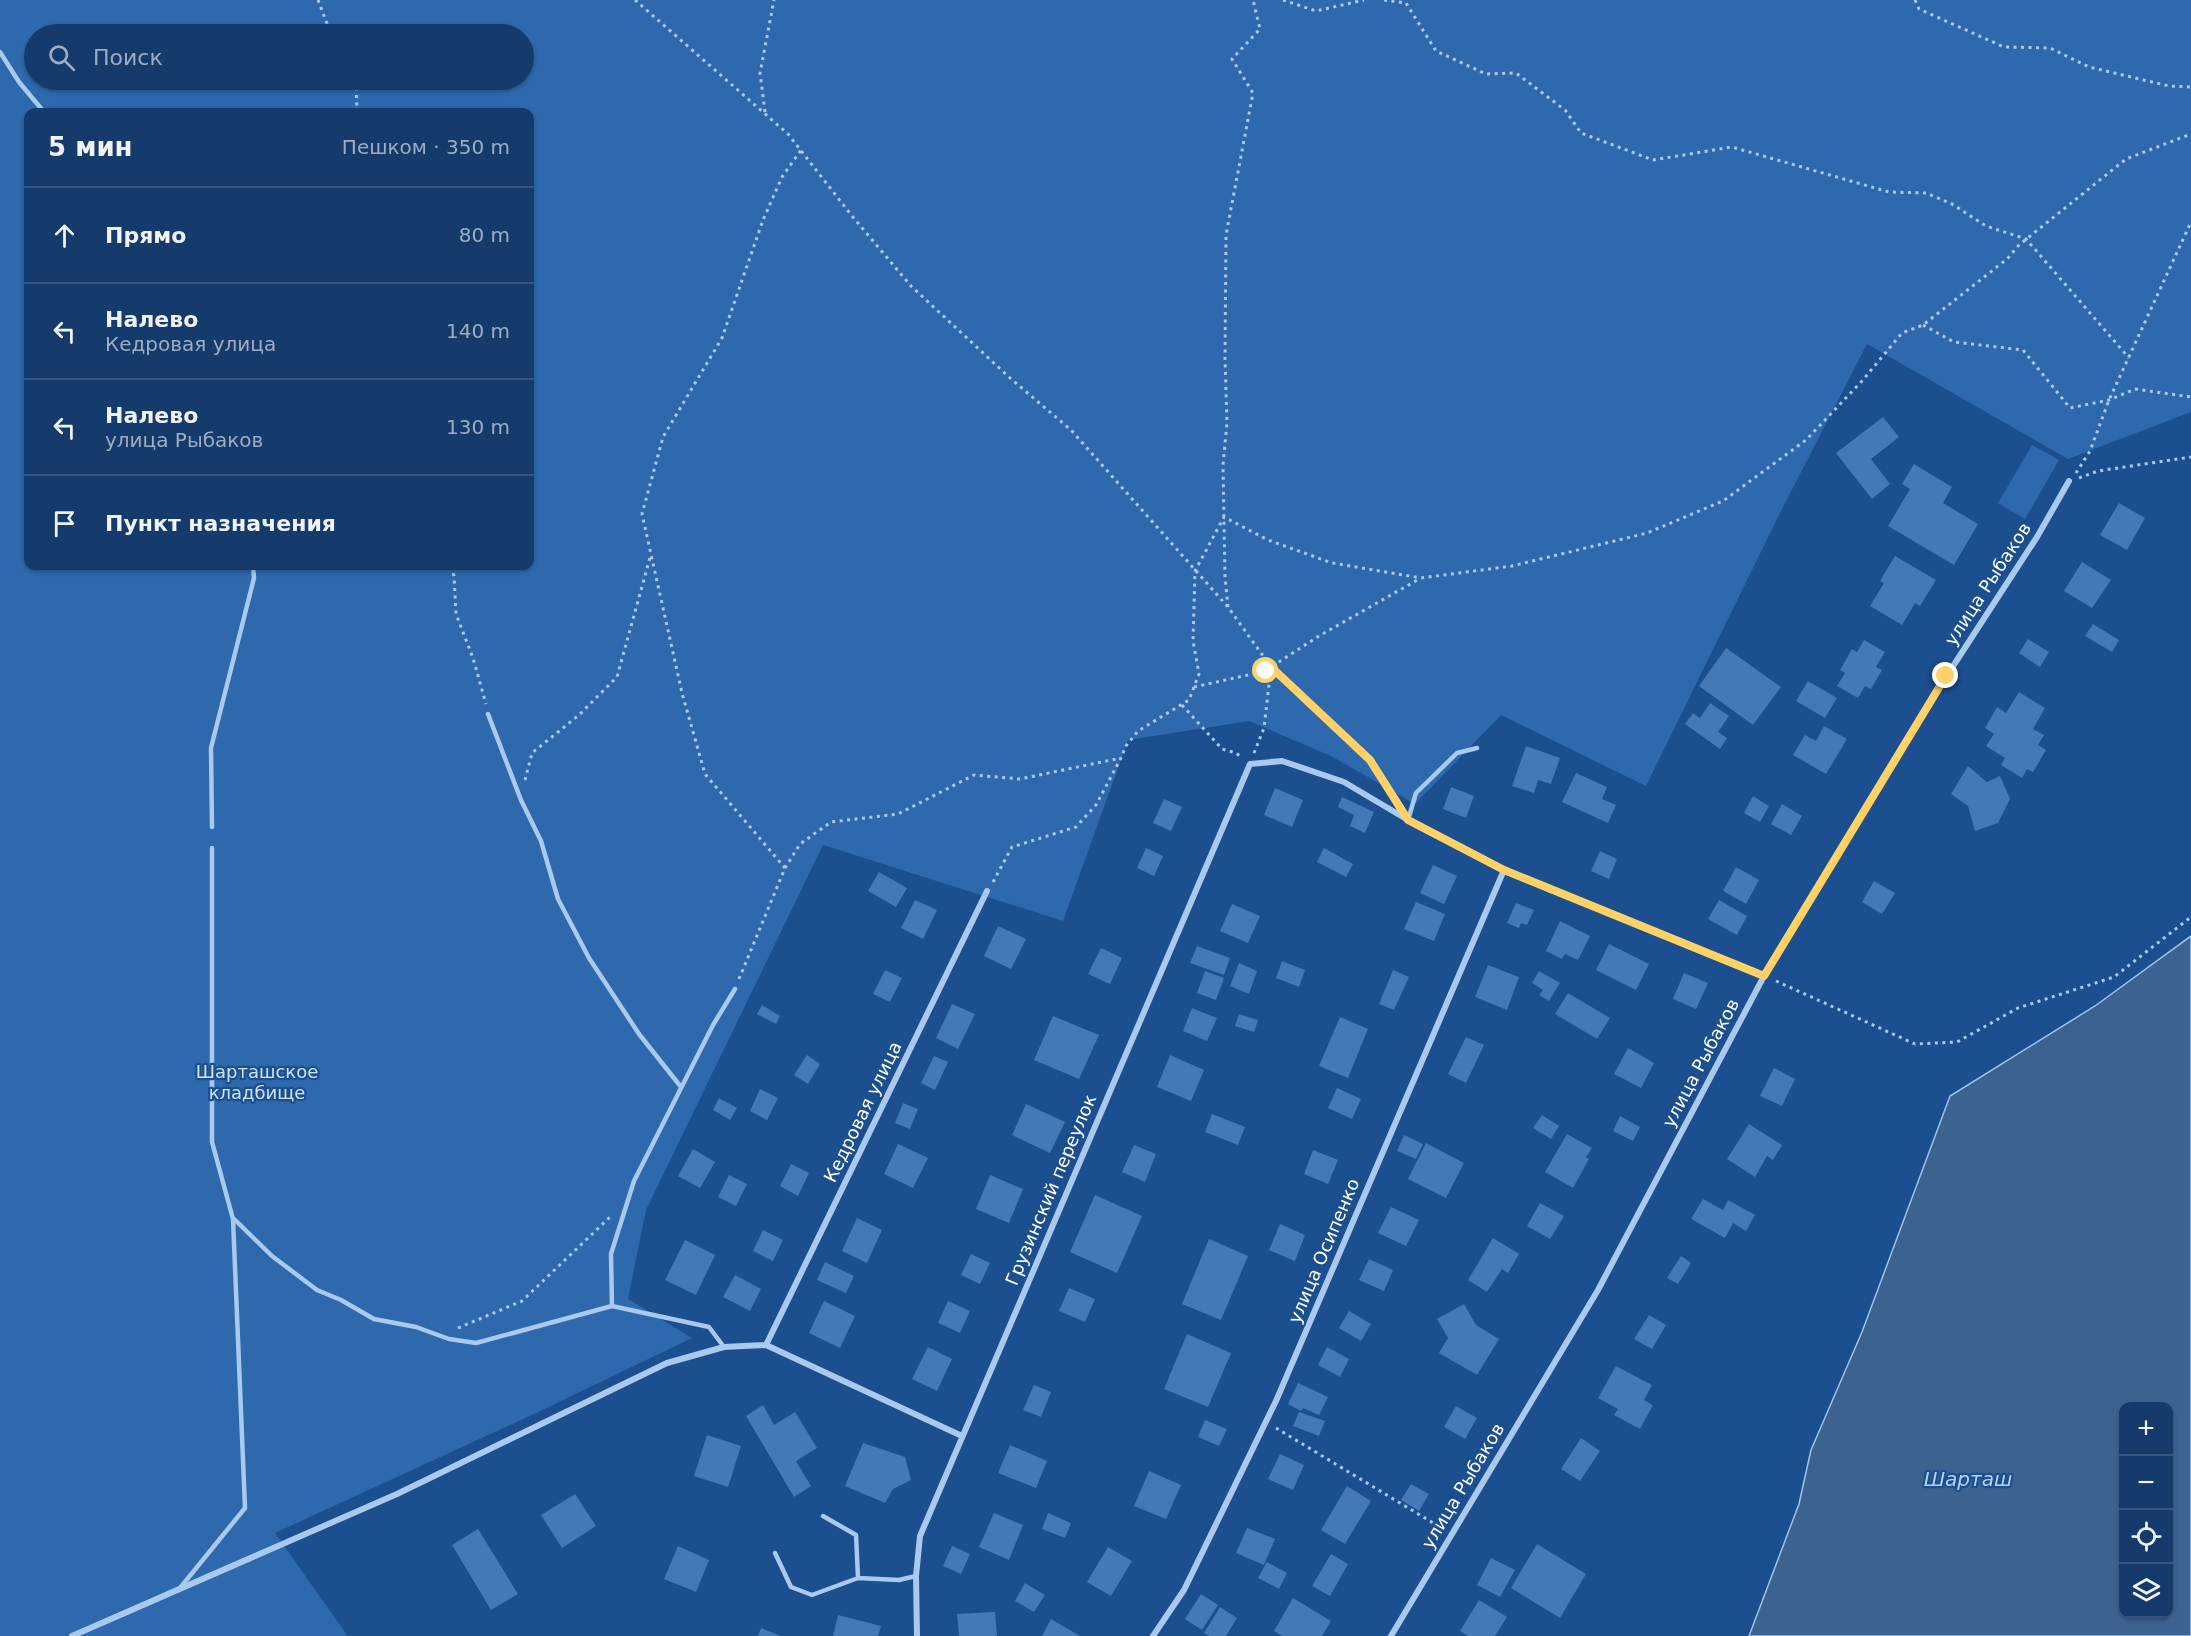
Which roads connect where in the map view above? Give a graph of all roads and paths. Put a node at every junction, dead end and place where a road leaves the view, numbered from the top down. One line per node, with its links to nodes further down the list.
1 (318, 0): 9 (path)
2 (635, 0): 17 (path)
3 (774, 0): 17 (path)
4 (1254, 0): 28 (path)
5 (1283, 0): 6 (path)
6 (1364, 0)
7 (1384, 0): 21 (path)
8 (1915, 0): 11 (path)
9 (327, 24)
10 (0, 52): 12 (lane)
11 (2191, 87)
12 (24, 88)
13 (26, 90): 15 (lane)
14 (356, 90): 16 (path)
15 (41, 108)
16 (357, 108)
17 (765, 114): 19 (path)
18 (2191, 134): 21 (path)
19 (801, 150): 29 (path); 32 (path)
20 (2191, 222): 23 (path)
21 (2026, 239): 22 (path); 23 (path)
22 (1923, 326): 25 (path); 33 (path)
23 (2129, 358): 25 (path)
24 (2191, 397): 25 (path)
25 (2109, 400): 27 (path)
26 (2191, 457): 27 (path)
27 (2069, 481): 51 (street, улица Рыбаков)
28 (1224, 517): 32 (path); 33 (path); 34 (path)
29 (651, 553): 42 (path); 47 (path)
30 (253, 570): 45 (lane)
31 (452, 570): 38 (path)
32 (1195, 571): 34 (path); 36 (path)
33 (1421, 578): 35 (path)
34 (1228, 607): 35 (path)
35 (1271, 667): 36 (path); 41 (path); 43 (path)
36 (1194, 687): 37 (path)
37 (1181, 704): 40 (path); 41 (path)
38 (489, 714): 42 (lane)
39 (1477, 748): 44 (lane)
40 (1121, 758): 47 (path); 49 (path)
41 (1250, 765): 44 (street); 61 (street, Грузинский переулок)
42 (520, 800): 53 (lane)
43 (1396, 800)
44 (1408, 820): 48 (street)
45 (212, 827)
46 (212, 848): 55 (lane)
47 (785, 868): 52 (path)
48 (1504, 870): 51 (street); 60 (street, улица Осипенко)
49 (987, 891): 58 (street, Кедровая улица)
50 (2191, 917): 51 (path)
51 (1764, 976): 63 (street, улица Рыбаков)
52 (735, 990): 53 (lane)
53 (681, 1087): 56 (lane)
54 (612, 1215): 57 (path)
55 (233, 1219): 57 (lane); 67 (lane)
56 (612, 1306): 57 (lane); 59 (lane)
57 (440, 1335)
58 (766, 1345): 59 (street); 61 (street)
59 (724, 1347): 67 (street)
60 (1266, 1421): 63 (path); 70 (street, улица Осипенко)
61 (962, 1437): 65 (street, Грузинский переулок)
62 (823, 1516): 66 (lane)
63 (1452, 1534): 71 (street, улица Рыбаков)
64 (775, 1553): 66 (lane)
65 (916, 1576): 66 (lane); 69 (street, Грузинский переулок)
66 (858, 1578)
67 (178, 1590): 68 (street)
68 (72, 1636)
69 (917, 1636)
70 (1153, 1636)
71 (1391, 1636)

